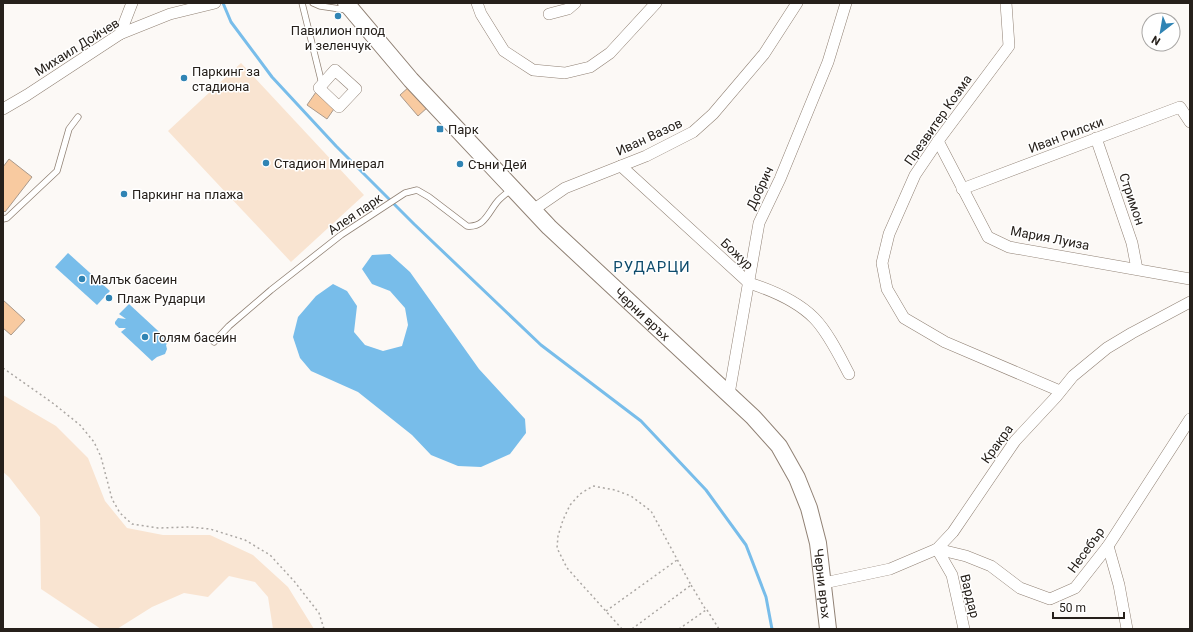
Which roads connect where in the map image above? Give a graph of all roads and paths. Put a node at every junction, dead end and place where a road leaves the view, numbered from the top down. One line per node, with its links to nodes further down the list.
1 (132, 3): 13 (street)
2 (215, 3): 13 (street, Михаил Дойчев)
3 (302, 3): 14 (lane)
4 (313, 3): 11 (lane)
5 (477, 3): 7 (street)
6 (575, 3): 12 (street)
7 (656, 3)
8 (797, 3): 20 (street, Иван Вазов)
9 (846, 3): 27 (street, Добрич)
10 (1006, 3): 19 (street, Презвитер Козма)
11 (349, 7): 21 (street, Черни връх)
12 (549, 14)
13 (120, 34): 15 (street, Михаил Дойчев)
14 (322, 84)
15 (3, 109)
16 (78, 117): 24 (lane)
17 (1190, 122): 18 (street, Иван Рилски)
18 (1096, 138): 22 (street, Иван Рилски); 25 (street, Стримон)
19 (938, 141): 22 (street, Мария Луиза); 32 (street, Презвитер Козма)
20 (621, 166): 23 (street, Иван Вазов); 27 (street, Божур)
21 (512, 189): 23 (street, Черни връх); 29 (lane, Алея парк)
22 (962, 189): 25 (street, Мария Луиза)
23 (532, 210): 33 (street, Черни връх)
24 (3, 219)
25 (1137, 269): 26 (street, Мария Луиза)
26 (1190, 279)
27 (749, 283): 31 (street, Божур); 33 (street, Добрич)
28 (1190, 302): 32 (street, Кракра)
29 (214, 342)
30 (3, 368): 42 (path)
31 (849, 374)
32 (1060, 392): 36 (street, Кракра)
33 (729, 394): 38 (street, Черни връх)
34 (1190, 420): 35 (street, Несебър)
35 (1108, 546): 36 (street, Несебър); 49 (street)
36 (937, 549): 38 (street, Кракра); 48 (street, Вардар)
37 (677, 560): 39 (path); 41 (path); 41 (path)
38 (824, 583): 47 (street, Черни връх)
39 (691, 585): 40 (path); 44 (path)
40 (706, 608): 45 (path); 46 (path)
41 (606, 612): 43 (path)
42 (324, 629)
43 (622, 629)
44 (632, 629)
45 (679, 629)
46 (719, 629)
47 (828, 629)
48 (964, 629)
49 (1127, 629)

